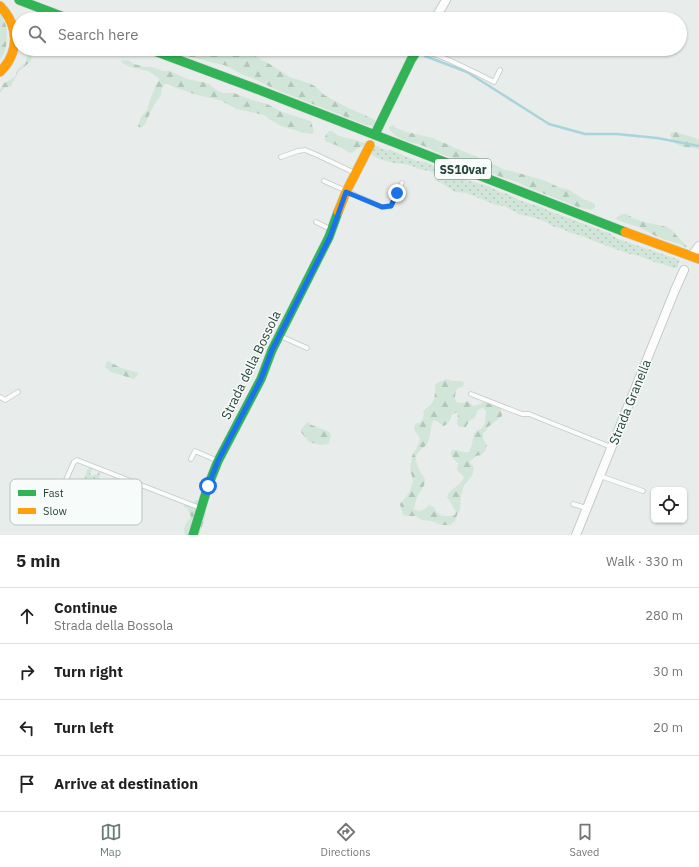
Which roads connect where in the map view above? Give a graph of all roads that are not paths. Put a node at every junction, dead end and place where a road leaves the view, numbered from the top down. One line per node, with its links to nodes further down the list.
1 (19, 0): 4 (main road)
2 (446, 0): 5 (street)
3 (0, 6): 6 (main road)
4 (51, 12)
5 (439, 12)
6 (12, 23)
7 (12, 56): 12 (main road)
8 (168, 56): 23 (main road, SS10var)
9 (413, 56): 13 (main road)
10 (440, 56): 11 (lane)
11 (500, 70)
12 (0, 72)
13 (376, 132)
14 (370, 145): 16 (main road, Strada della Bossola)
15 (281, 157): 16 (lane)
16 (355, 173): 19 (main road, Strada della Bossola)
17 (324, 181): 19 (lane)
18 (402, 183): 19 (lane)
19 (346, 192): 21 (main road, Strada della Bossola)
20 (316, 222): 21 (lane)
21 (332, 230): 25 (main road, Strada della Bossola)
22 (699, 246): 23 (street)
23 (696, 256)
24 (684, 270): 30 (street, Strada Granella)
25 (279, 336): 26 (lane); 32 (main road, Strada della Bossola)
26 (307, 348)
27 (18, 392): 29 (lane)
28 (471, 394): 30 (lane)
29 (0, 397)
30 (611, 447): 33 (street, Strada Granella)
31 (191, 459): 32 (lane)
32 (218, 461): 39 (main road, Strada della Bossola)
33 (600, 475): 37 (lane); 40 (street, Strada Granella)
34 (66, 479): 35 (lane)
35 (126, 479)
36 (142, 485): 39 (lane)
37 (643, 491)
38 (573, 504): 40 (lane)
39 (202, 508): 41 (main road, Strada della Bossola)
40 (586, 508): 42 (street, Strada Granella)
41 (193, 535)
42 (576, 535)

